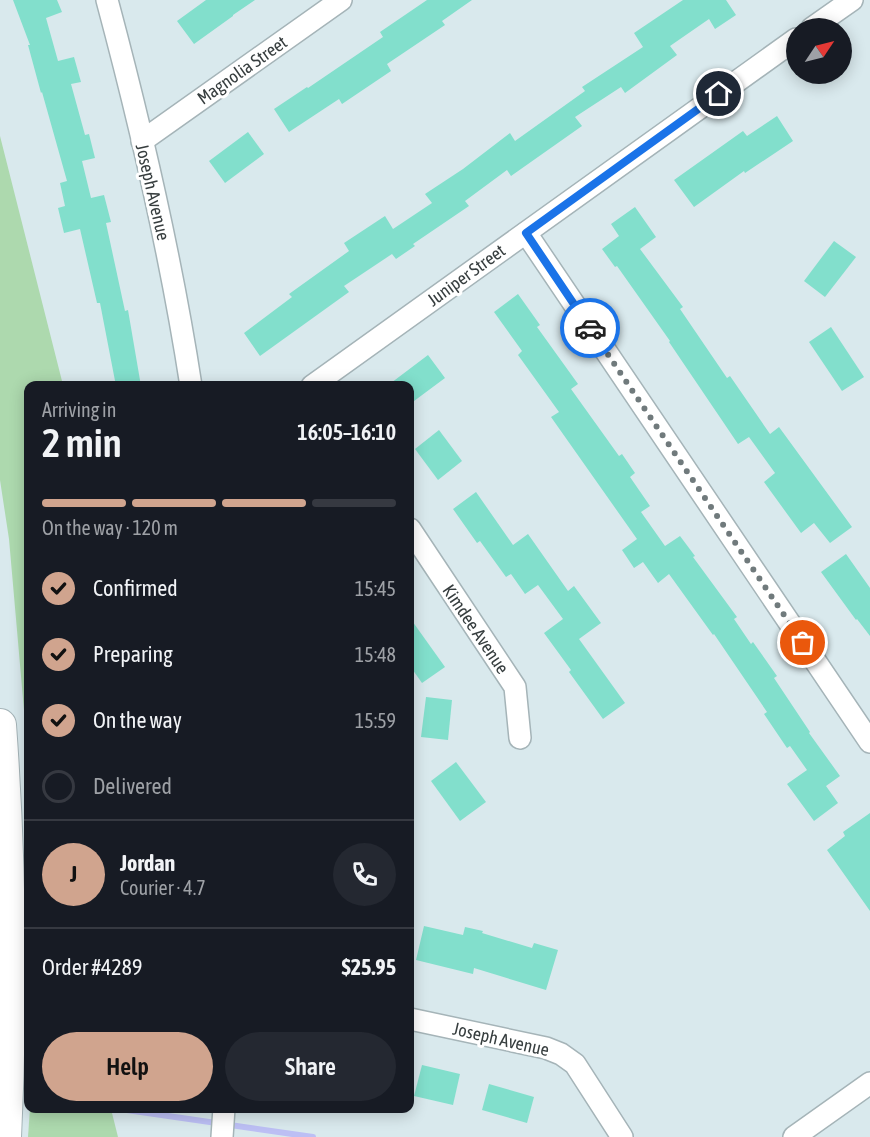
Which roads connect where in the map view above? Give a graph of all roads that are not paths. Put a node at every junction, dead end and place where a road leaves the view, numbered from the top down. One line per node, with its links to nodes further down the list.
1 (107, 0): 6 (street, Joseph Avenue)
2 (341, 0): 6 (street, Magnolia Street)
3 (852, 0): 4 (street)
4 (826, 18)
5 (786, 46): 7 (street, Juniper Street)
6 (142, 141): 8 (street, Joseph Avenue)
7 (526, 233): 9 (street, Juniper Street); 13 (street)
8 (190, 381)
9 (320, 381)
10 (414, 535): 12 (street, Kimdee Avenue)
11 (0, 725): 18 (highway)
12 (520, 738)
13 (870, 742)
14 (414, 1020): 20 (street, Joseph Avenue)
15 (870, 1083): 17 (street)
16 (224, 1113): 19 (street)
17 (818, 1130): 21 (street)
18 (5, 1137)
19 (222, 1137)
20 (622, 1137)
21 (794, 1137)

